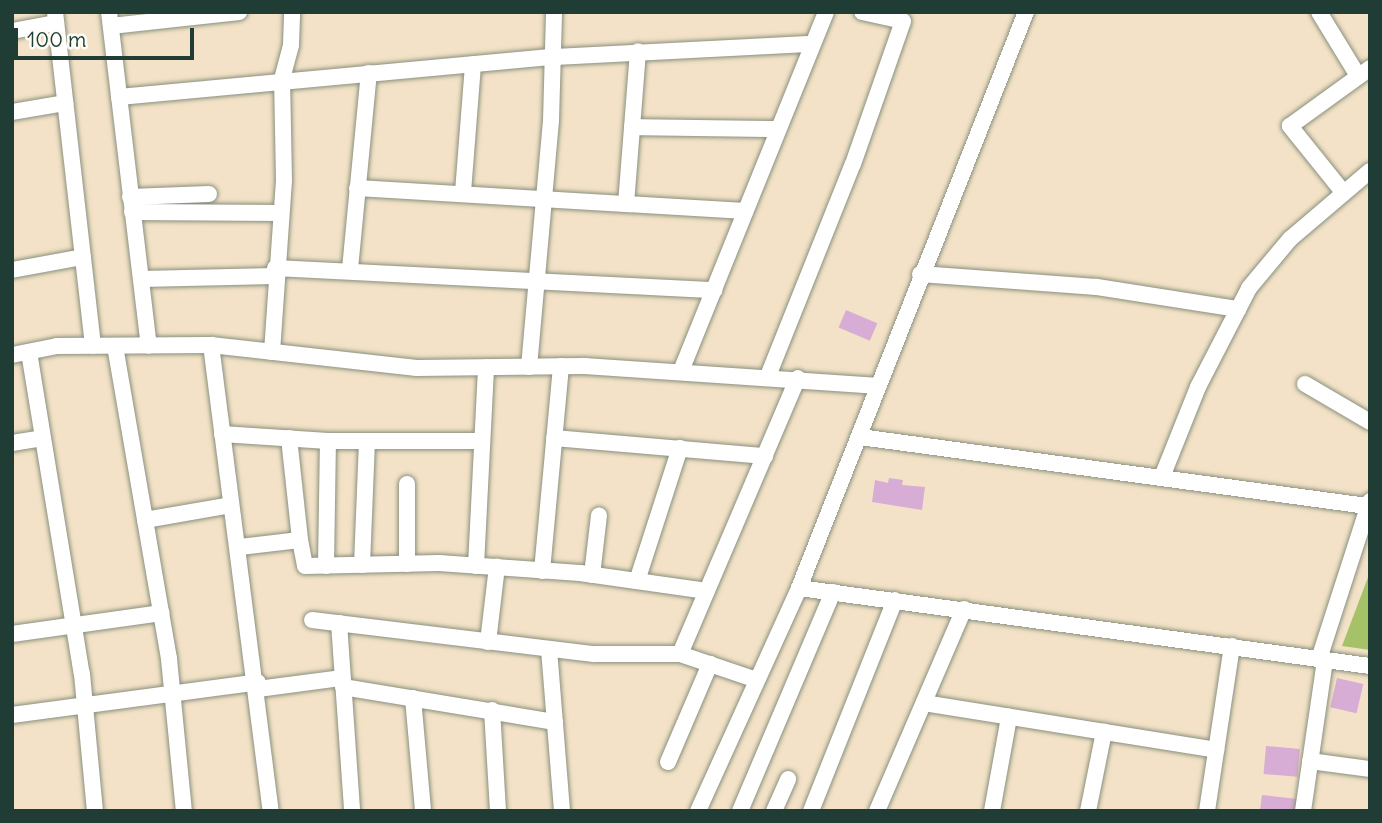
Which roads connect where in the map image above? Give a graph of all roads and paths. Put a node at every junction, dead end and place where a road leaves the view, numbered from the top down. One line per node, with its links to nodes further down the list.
1 (239, 12): 9 (street)
2 (292, 12): 17 (street)
3 (554, 12): 13 (street)
4 (826, 12): 11 (street)
5 (862, 12): 53 (street)
6 (1026, 12): 37 (street)
7 (1319, 12): 15 (street)
8 (55, 18): 10 (street); 19 (street)
9 (110, 19): 18 (street)
10 (12, 31)
11 (810, 44): 12 (street); 22 (street)
12 (638, 51): 13 (street); 21 (street)
13 (553, 57): 14 (street); 28 (street)
14 (473, 64): 16 (street); 25 (street)
15 (1364, 72): 26 (street)
16 (369, 73): 17 (street); 24 (street)
17 (282, 79): 18 (street); 32 (street)
18 (119, 97): 30 (street)
19 (65, 103): 20 (street); 33 (street)
20 (12, 112)
21 (632, 127): 22 (street); 29 (street)
22 (778, 129): 31 (street)
23 (1370, 171): 26 (street)
24 (357, 188): 25 (street); 34 (street)
25 (463, 192): 28 (street)
26 (1343, 192): 41 (street)
27 (209, 194): 30 (street)
28 (545, 198): 29 (street); 39 (street)
29 (626, 204): 31 (street)
30 (131, 205): 32 (street); 38 (street)
31 (745, 211): 40 (street)
32 (281, 213): 36 (street)
33 (83, 257): 35 (street); 43 (street)
34 (350, 269): 36 (street); 39 (street)
35 (12, 270)
36 (275, 272): 38 (street); 47 (street)
37 (920, 274): 41 (street); 56 (street)
38 (141, 279): 45 (street)
39 (538, 279): 40 (street); 51 (street)
40 (714, 290): 52 (street)
41 (1238, 309): 69 (street)
42 (211, 345): 45 (street); 47 (street); 58 (street)
43 (93, 346): 44 (street); 46 (street)
44 (114, 346): 45 (street); 74 (street)
45 (149, 346)
46 (29, 352): 48 (street); 60 (street)
47 (272, 352): 50 (street)
48 (12, 355)
49 (561, 366): 51 (street); 52 (street); 62 (street)
50 (486, 367): 51 (street); 64 (street)
51 (529, 367)
52 (681, 370): 53 (street)
53 (768, 376): 54 (street)
54 (798, 378): 56 (street); 68 (street)
55 (1305, 384): 57 (street)
56 (878, 386): 59 (street)
57 (1370, 422)
58 (222, 434): 61 (street); 72 (street)
59 (860, 437): 69 (street); 85 (street)
60 (43, 438): 66 (street); 93 (street)
61 (289, 438): 63 (street); 75 (street)
62 (554, 438): 67 (street); 82 (street)
63 (328, 441): 65 (street); 79 (street)
64 (482, 441): 65 (street); 80 (street)
65 (367, 442): 78 (street)
66 (12, 443)
67 (680, 449): 68 (street); 84 (street)
68 (765, 456): 86 (street)
69 (1162, 477): 71 (street)
70 (407, 484): 77 (street)
71 (1368, 503): 99 (street)
72 (231, 505): 74 (street); 76 (street)
73 (599, 515): 83 (street)
74 (145, 520): 90 (street)
75 (300, 540): 76 (street); 79 (street)
76 (240, 547): 104 (street)
77 (407, 564): 78 (street); 80 (street)
78 (362, 565): 79 (street)
79 (326, 566)
80 (476, 566): 81 (street)
81 (497, 567): 82 (street); 95 (street)
82 (542, 571): 83 (street)
83 (592, 575): 84 (street)
84 (637, 581): 86 (street)
85 (799, 588): 87 (street); 102 (street)
86 (707, 591): 98 (street)
87 (833, 592): 88 (street); 127 (street)
88 (895, 600): 89 (street); 129 (street)
89 (964, 609): 96 (street); 107 (street)
90 (162, 613): 93 (street); 105 (street)
91 (312, 621): 92 (street)
92 (339, 624): 95 (street); 103 (street)
93 (74, 627): 94 (street); 108 (street)
94 (12, 634)
95 (488, 642): 97 (street)
96 (1232, 646): 99 (street); 114 (street)
97 (549, 649): 98 (street); 112 (street)
98 (680, 654): 100 (street)
99 (1322, 659): 101 (street); 115 (street)
100 (710, 664): 102 (street); 116 (street)
101 (1370, 666)
102 (757, 680): 126 (street)
103 (342, 682): 104 (street); 106 (street); 122 (street)
104 (258, 685): 105 (street); 121 (street)
105 (172, 694): 108 (street); 120 (street)
106 (413, 698): 109 (street); 123 (street)
107 (924, 703): 111 (street); 130 (street)
108 (85, 704): 110 (street); 119 (street)
109 (492, 710): 112 (street); 124 (street)
110 (12, 715)
111 (1009, 717): 113 (street); 131 (street)
112 (555, 722): 125 (street)
113 (1104, 732): 114 (street); 132 (street)
114 (1216, 750): 133 (street)
115 (1310, 761): 117 (street); 134 (street)
116 (668, 762)
117 (1370, 769)
118 (788, 779): 128 (street)
119 (96, 811)
120 (184, 811)
121 (271, 811)
122 (352, 811)
123 (423, 811)
124 (498, 811)
125 (562, 811)
126 (698, 811)
127 (740, 811)
128 (774, 811)
129 (811, 811)
130 (877, 811)
131 (992, 811)
132 (1088, 811)
133 (1208, 811)
134 (1303, 811)

